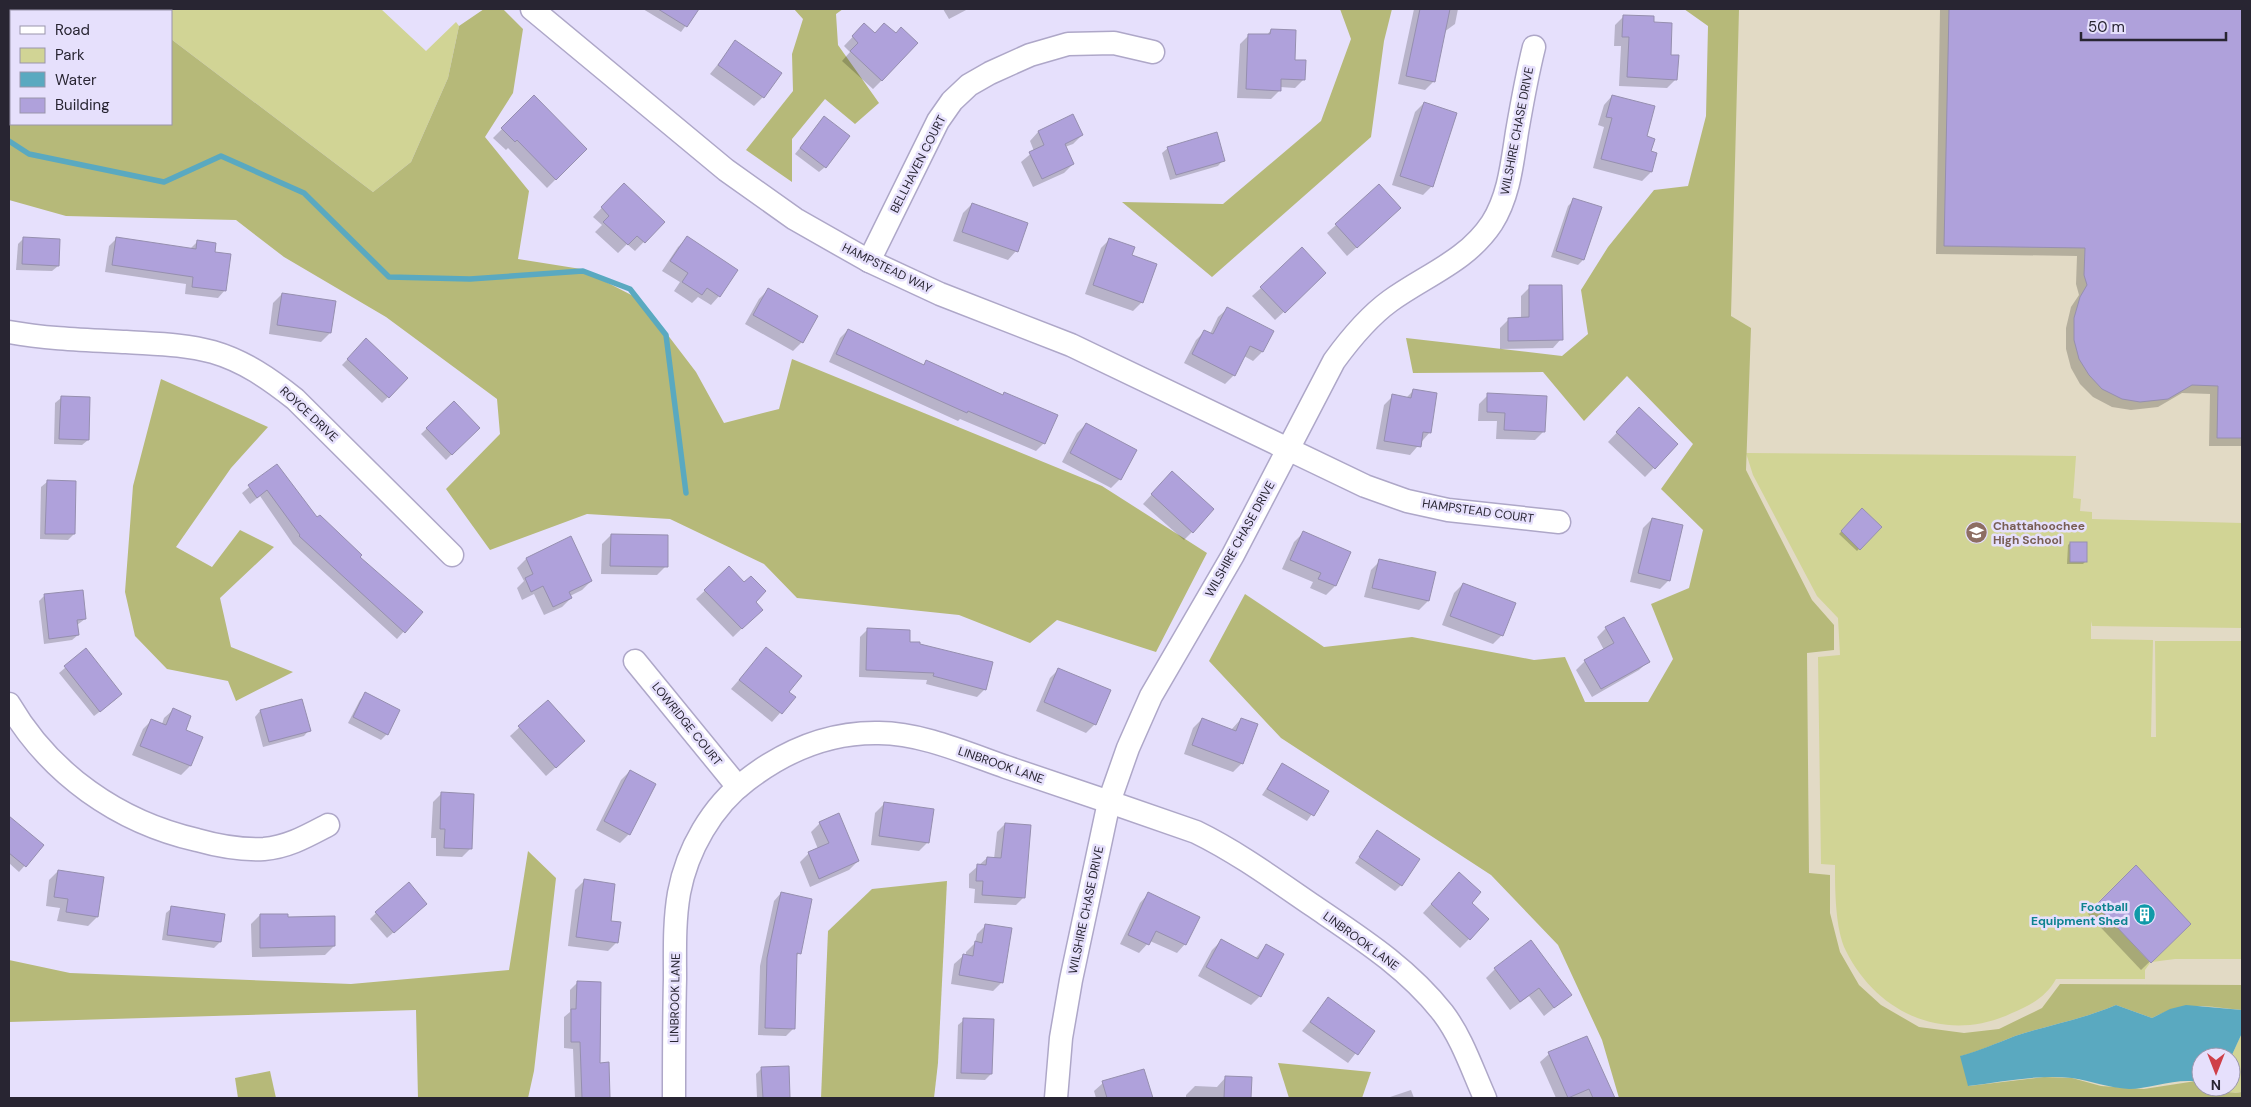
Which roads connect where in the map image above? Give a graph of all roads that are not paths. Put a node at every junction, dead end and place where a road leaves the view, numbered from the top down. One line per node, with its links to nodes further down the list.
1 (532, 9): 4 (street, HAMPSTEAD WAY)
2 (1534, 47): 6 (street, WILSHIRE CHASE DRIVE)
3 (1153, 52): 4 (street, BELLHAVEN COURT)
4 (869, 261): 6 (street, HAMPSTEAD WAY)
5 (9, 332): 8 (street, ROYCE DRIVE)
6 (1290, 449): 7 (street, HAMPSTEAD COURT); 12 (street, WILSHIRE CHASE DRIVE)
7 (1559, 522)
8 (452, 555)
9 (636, 661): 11 (street, LOWRIDGE COURT)
10 (9, 704): 13 (street)
11 (738, 787): 12 (street, LINBROOK LANE); 14 (street, LINBROOK LANE)
12 (1109, 802): 15 (street, WILSHIRE CHASE DRIVE); 16 (street, LINBROOK LANE)
13 (328, 825)
14 (674, 1098)
15 (1056, 1098)
16 (1485, 1098)

